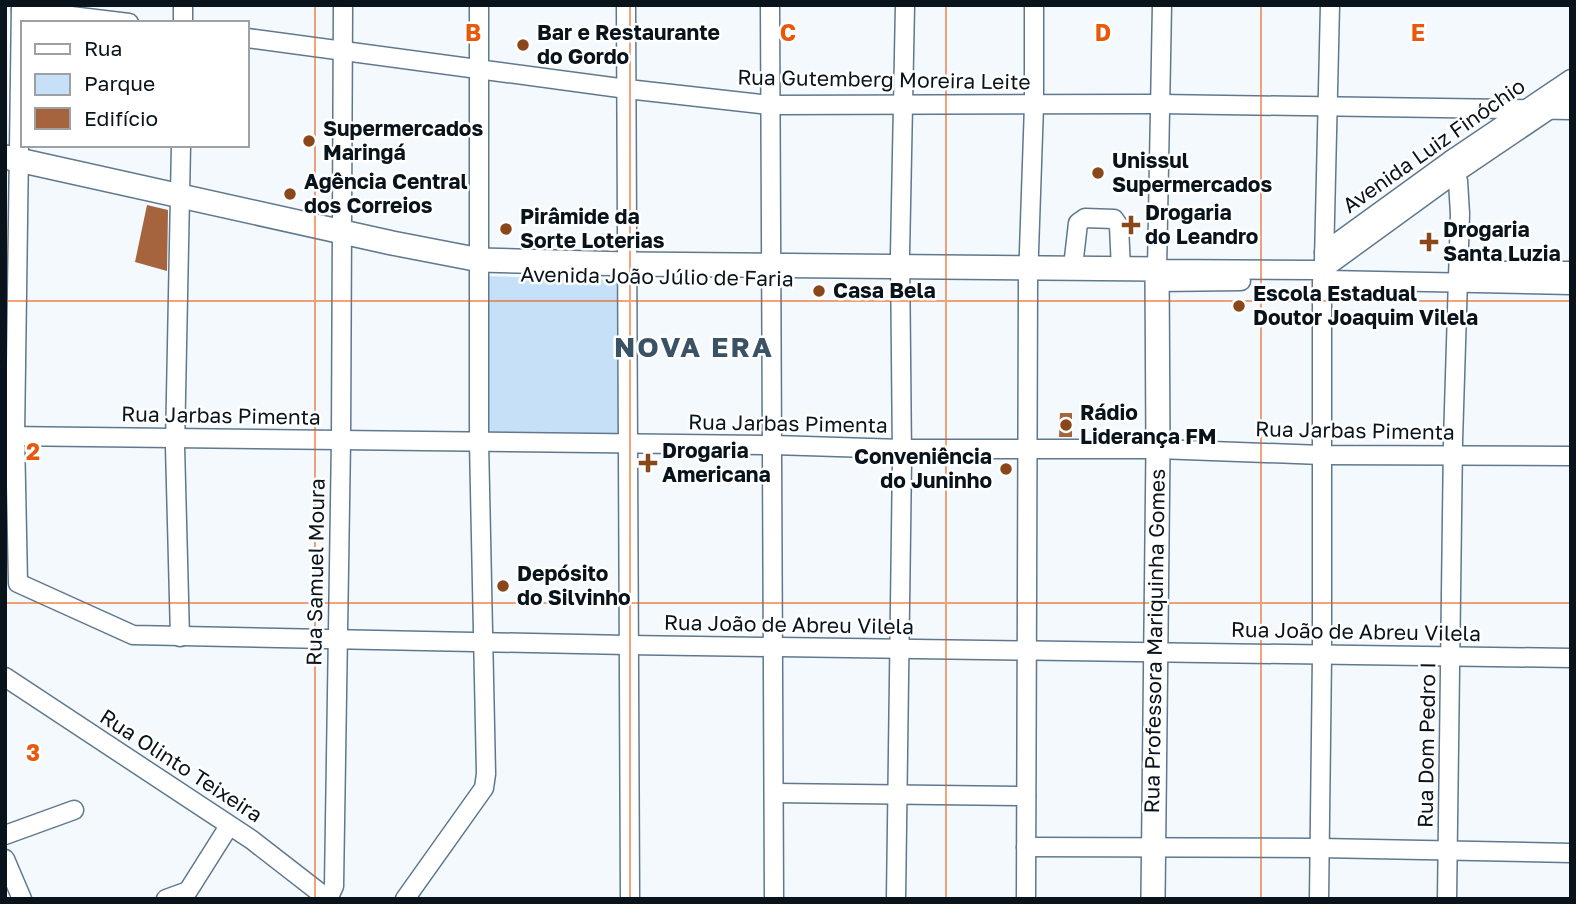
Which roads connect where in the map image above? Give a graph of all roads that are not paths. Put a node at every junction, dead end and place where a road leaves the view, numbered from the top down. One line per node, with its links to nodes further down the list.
1 (343, 5): 12 (street, Rua Samuel Moura)
2 (479, 5): 13 (street)
3 (626, 5): 15 (street)
4 (770, 5): 18 (street)
5 (905, 5): 20 (street)
6 (1034, 5): 19 (street)
7 (1162, 5): 17 (street, Rua Professora Mariquinha Gomes)
8 (1330, 5): 21 (street)
9 (21, 8): 10 (street); 26 (street)
10 (115, 21)
11 (248, 38): 12 (street, Rua Gutemberg Moreira Leite)
12 (342, 50): 13 (street, Rua Gutemberg Moreira Leite); 29 (street, Rua Samuel Moura)
13 (479, 69): 15 (street, Rua Gutemberg Moreira Leite); 30 (street)
14 (1571, 79): 22 (street, Avenida Luiz Finóchio)
15 (627, 89): 18 (street, Rua Gutemberg Moreira Leite); 33 (street)
16 (1571, 95): 24 (street, Avenida Luiz Finóchio)
17 (1160, 104): 19 (street, Rua Gutemberg Moreira Leite); 21 (street, Rua Gutemberg Moreira Leite); 39 (street, Rua Professora Mariquinha Gomes)
18 (771, 105): 20 (street, Rua Gutemberg Moreira Leite); 36 (street)
19 (1034, 105): 20 (street, Rua Gutemberg Moreira Leite); 38 (street)
20 (903, 106): 37 (street)
21 (1327, 107): 22 (street, Rua Gutemberg Moreira Leite); 34 (street)
22 (1524, 110): 24 (street, Rua Gutemberg Moreira Leite); 27 (street, Avenida Luiz Finóchio)
23 (1571, 110): 24 (street)
24 (1549, 111): 27 (street, Avenida Luiz Finóchio)
25 (181, 147): 28 (street)
26 (12, 165): 28 (main road, Avenida João Júlio de Faria); 42 (street)
27 (1454, 166): 34 (street, Avenida Luiz Finóchio); 40 (street, Rua Dom Pedro I)
28 (180, 202): 29 (main road, Avenida João Júlio de Faria); 43 (street)
29 (341, 238): 30 (main road, Avenida João Júlio de Faria); 44 (street, Rua Samuel Moura)
30 (480, 266): 33 (main road, Avenida João Júlio de Faria); 45 (street)
31 (1073, 267): 32 (main road, Avenida João Júlio de Faria); 32 (street); 38 (main road, Avenida João Júlio de Faria)
32 (1121, 269): 39 (main road, Avenida João Júlio de Faria)
33 (627, 270): 36 (main road, Avenida João Júlio de Faria); 46 (street)
34 (1324, 270): 39 (street, Avenida João Júlio de Faria); 40 (street, Avenida João Júlio de Faria); 51 (street)
35 (1571, 271): 40 (street, Avenida João Júlio de Faria)
36 (770, 272): 37 (main road, Avenida João Júlio de Faria); 47 (street)
37 (900, 273): 38 (main road, Avenida João Júlio de Faria); 48 (street)
38 (1028, 274): 39 (main road, Avenida João Júlio de Faria); 50 (street)
39 (1157, 276): 49 (main road, Rua Professora Mariquinha Gomes)
40 (1457, 277): 41 (street, Avenida João Júlio de Faria); 52 (street, Rua Dom Pedro I)
41 (1571, 285)
42 (10, 436): 43 (street, Rua Jarbas Pimenta); 54 (street, Rua João de Abreu Vilela)
43 (176, 438): 44 (street, Rua Jarbas Pimenta); 54 (street)
44 (341, 440): 45 (street, Rua Jarbas Pimenta); 55 (street, Rua Samuel Moura)
45 (479, 442): 46 (street, Rua Jarbas Pimenta); 56 (street)
46 (628, 444): 47 (street, Rua Jarbas Pimenta); 57 (street)
47 (773, 445): 48 (street, Rua Jarbas Pimenta); 58 (street)
48 (902, 449): 50 (street, Rua Jarbas Pimenta); 59 (street)
49 (1158, 449): 50 (street, Rua Jarbas Pimenta); 51 (street, Rua Jarbas Pimenta); 61 (main road, Rua Professora Mariquinha Gomes)
50 (1027, 450): 60 (street)
51 (1322, 455): 52 (street, Rua Jarbas Pimenta); 62 (street)
52 (1453, 456): 53 (street, Rua Jarbas Pimenta); 63 (street, Rua Dom Pedro I)
53 (1571, 456)
54 (180, 637): 55 (street, Rua João de Abreu Vilela)
55 (338, 640): 56 (street, Rua João de Abreu Vilela); 80 (street, Rua Samuel Moura)
56 (483, 641): 57 (street, Rua João de Abreu Vilela); 81 (street)
57 (627, 645): 58 (street, Rua João de Abreu Vilela); 82 (street)
58 (772, 647): 59 (street, Rua João de Abreu Vilela); 66 (street)
59 (899, 649): 60 (street, Rua João de Abreu Vilela); 67 (street)
60 (1026, 649): 61 (street, Rua João de Abreu Vilela); 68 (street)
61 (1155, 652): 62 (street, Rua João de Abreu Vilela); 73 (main road, Rua Professora Mariquinha Gomes)
62 (1322, 655): 63 (street, Rua João de Abreu Vilela); 74 (street)
63 (1451, 657): 64 (street, Rua João de Abreu Vilela); 75 (street, Rua Dom Pedro I)
64 (1571, 658)
65 (5, 677): 70 (street, Rua Olinto Teixeira)
66 (774, 793): 67 (street); 83 (street)
67 (897, 795): 68 (street); 84 (street)
68 (1026, 796): 72 (street)
69 (74, 810): 71 (street)
70 (229, 826): 79 (street); 80 (street, Rua Olinto Teixeira)
71 (5, 835)
72 (1026, 847): 73 (street); 85 (street)
73 (1153, 847): 74 (street); 86 (main road, Rua Professora Mariquinha Gomes)
74 (1320, 848): 75 (street); 87 (street)
75 (1448, 851): 76 (street); 88 (street, Rua Dom Pedro I)
76 (1571, 853)
77 (5, 859): 78 (street)
78 (22, 899)
79 (166, 899)
80 (328, 899)
81 (405, 899)
82 (630, 899)
83 (774, 899)
84 (896, 899)
85 (1026, 899)
86 (1153, 899)
87 (1319, 899)
88 (1447, 899)

